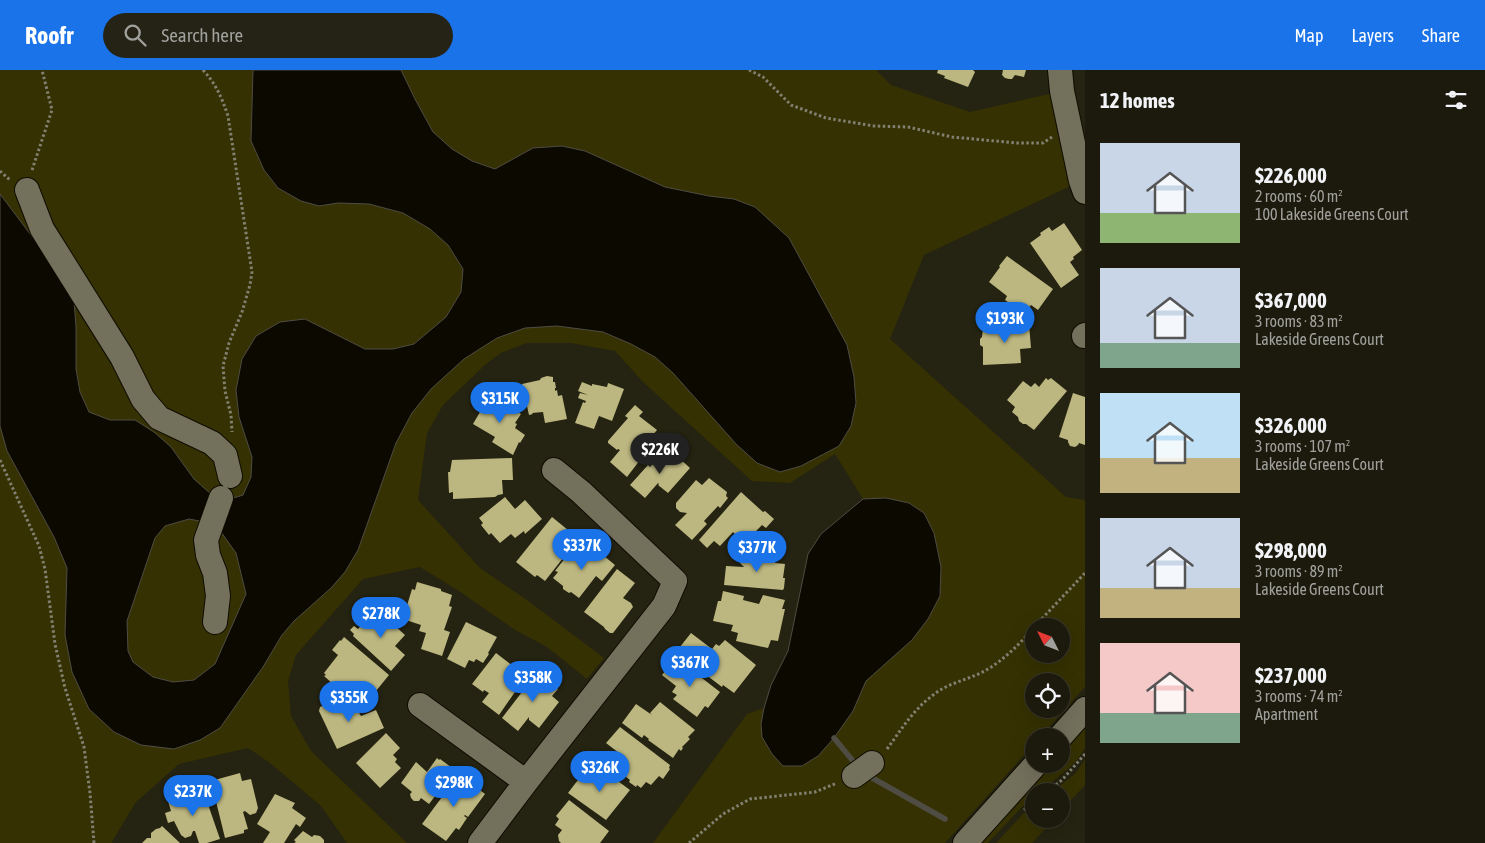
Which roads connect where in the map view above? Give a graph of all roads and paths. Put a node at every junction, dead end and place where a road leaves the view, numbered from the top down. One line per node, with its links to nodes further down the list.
1 (42, 70): 7 (path)
2 (203, 70): 9 (path)
3 (749, 70): 5 (path)
4 (1060, 70): 5 (street)
5 (1069, 126): 8 (street)
6 (0, 171): 7 (path)
7 (27, 190): 14 (street)
8 (1085, 192)
9 (232, 432)
10 (0, 460): 23 (path)
11 (554, 470): 21 (street)
12 (1085, 573): 13 (path)
13 (1042, 618)
14 (215, 622)
15 (1025, 636): 25 (path)
16 (420, 705): 21 (street)
17 (1085, 709): 18 (street)
18 (1068, 728)
19 (1085, 754): 22 (path)
20 (1028, 773): 26 (street)
21 (526, 782): 24 (street)
22 (1058, 783)
23 (94, 843)
24 (480, 843)
25 (688, 843)
26 (965, 843)

